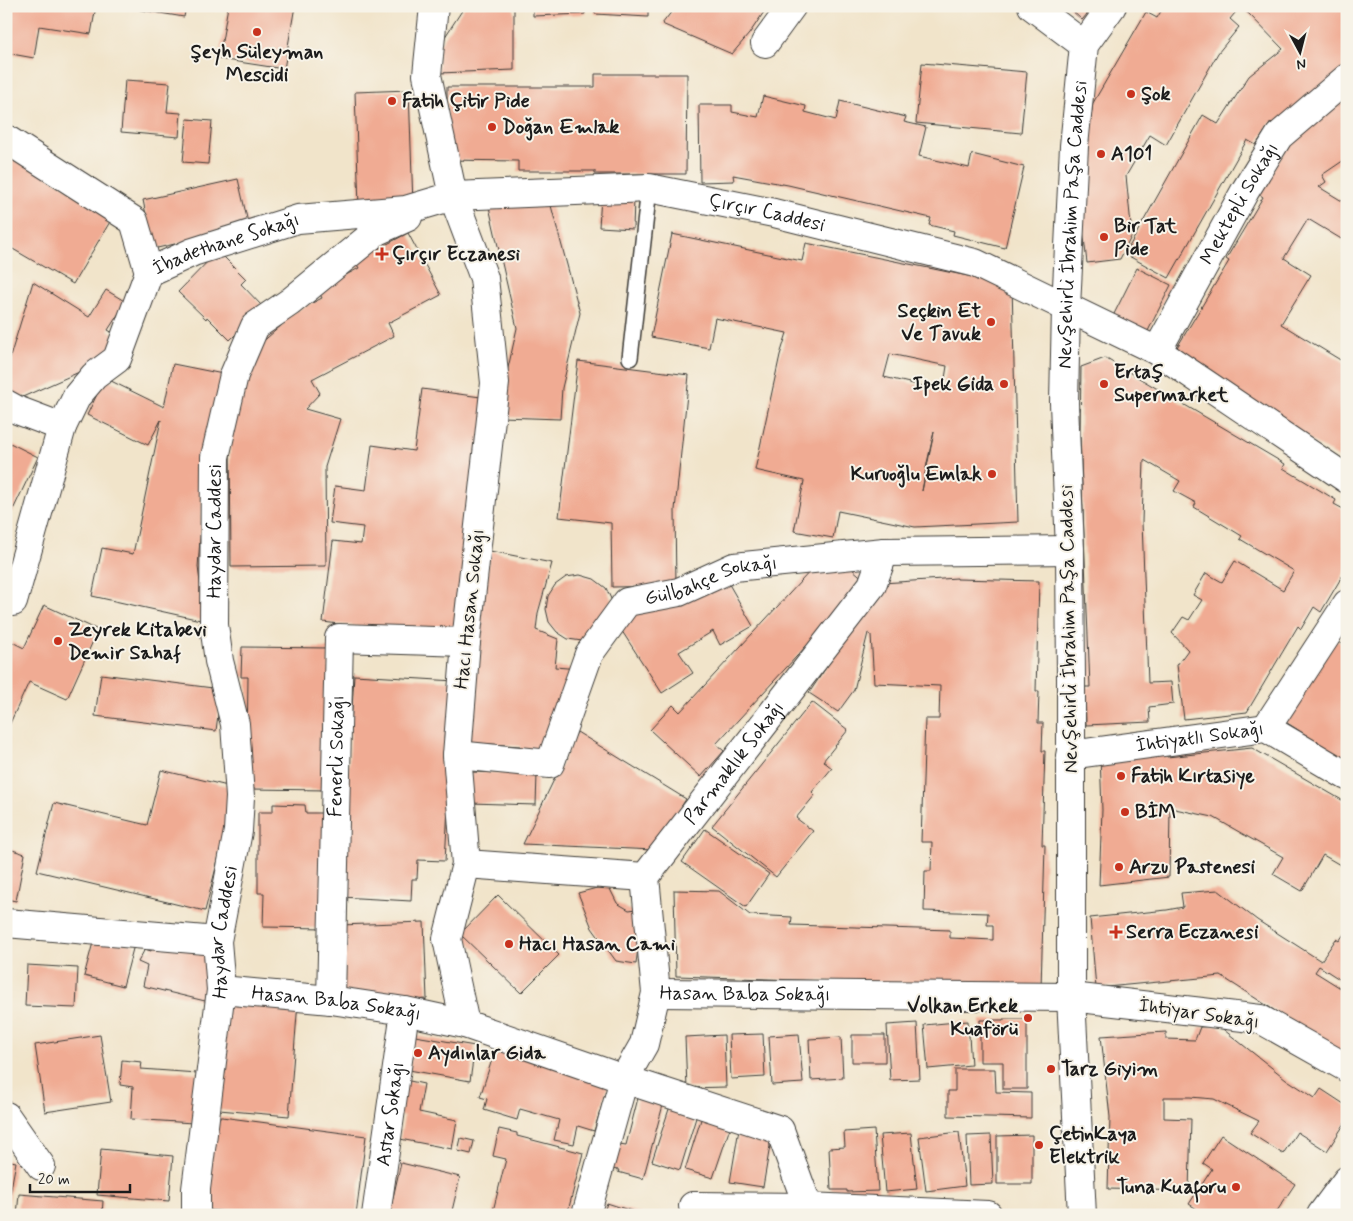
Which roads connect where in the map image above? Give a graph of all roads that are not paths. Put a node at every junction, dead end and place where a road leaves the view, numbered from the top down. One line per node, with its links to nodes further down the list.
1 (434, 6): 10 (street, Hacı Hasan Sokağı)
2 (792, 6): 5 (street)
3 (1032, 6): 6 (street)
4 (1112, 6): 6 (street)
5 (765, 43)
6 (1084, 44): 12 (street, Nevşehirli İbrahim Paşa Caddesi)
7 (1347, 78): 13 (street, Mektepli Sokağı)
8 (6, 139): 11 (street)
9 (649, 188): 10 (street, Çırçır Caddesi); 12 (street, Çırçır Caddesi); 14 (lane)
10 (453, 196): 11 (street, İbadethane Sokağı); 22 (street, Hacı Hasan Sokağı); 30 (street, Haydar Caddesi)
11 (149, 272): 16 (street, İbadethane Sokağı)
12 (1066, 307): 13 (street, Çırçır Caddesi); 18 (street, Nevşehirli İbrahim Paşa Caddesi)
13 (1157, 351): 17 (street, Çırçır Caddesi)
14 (630, 358)
15 (6, 404): 16 (street)
16 (62, 427): 21 (street, İbadethane Sokağı)
17 (1347, 479)
18 (1070, 550): 19 (street, Gülbahçe Sokağı); 25 (street, Nevşehirli İbrahim Paşa Caddesi)
19 (884, 552): 24 (street, Gülbahçe Sokağı); 28 (street, Parmaklık Sokağı)
20 (1347, 604): 23 (street)
21 (9, 609)
22 (466, 642): 24 (street, Hacı Hasan Sokağı); 34 (street, Fenerli Sokağı)
23 (1266, 728): 25 (street, İhtiyatlı Sokağı); 26 (street, İhtiyatlı Sokağı)
24 (457, 755): 27 (street, Hacı Hasan Sokağı)
25 (1070, 755): 33 (street, Nevşehirli İbrahim Paşa Caddesi)
26 (1347, 776)
27 (466, 864): 28 (street); 36 (street, Hacı Hasan Sokağı)
28 (644, 877): 32 (street)
29 (7, 924): 30 (street)
30 (218, 941): 31 (street, Haydar Caddesi)
31 (220, 990): 34 (street, Hasan Baba Sokağı); 44 (street, Haydar Caddesi)
32 (656, 993): 33 (street, Hasan Baba Sokağı); 38 (street, Hasan Baba Sokağı)
33 (1071, 997): 37 (street, İhtiyar Sokağı); 48 (street, Nevşehirli İbrahim Paşa Caddesi)
34 (331, 1000): 35 (street, Hasan Baba Sokağı)
35 (405, 1011): 36 (street, Hasan Baba Sokağı); 45 (street, Astar Sokağı)
36 (465, 1024): 38 (street, Hasan Baba Sokağı)
37 (1347, 1068)
38 (624, 1079): 43 (street); 46 (street)
39 (6, 1116): 40 (street)
40 (41, 1166)
41 (1347, 1180): 49 (street)
42 (693, 1206): 43 (street)
43 (808, 1207): 47 (street)
44 (196, 1215)
45 (376, 1215)
46 (586, 1215)
47 (988, 1215)
48 (1082, 1215)
49 (1321, 1215)

